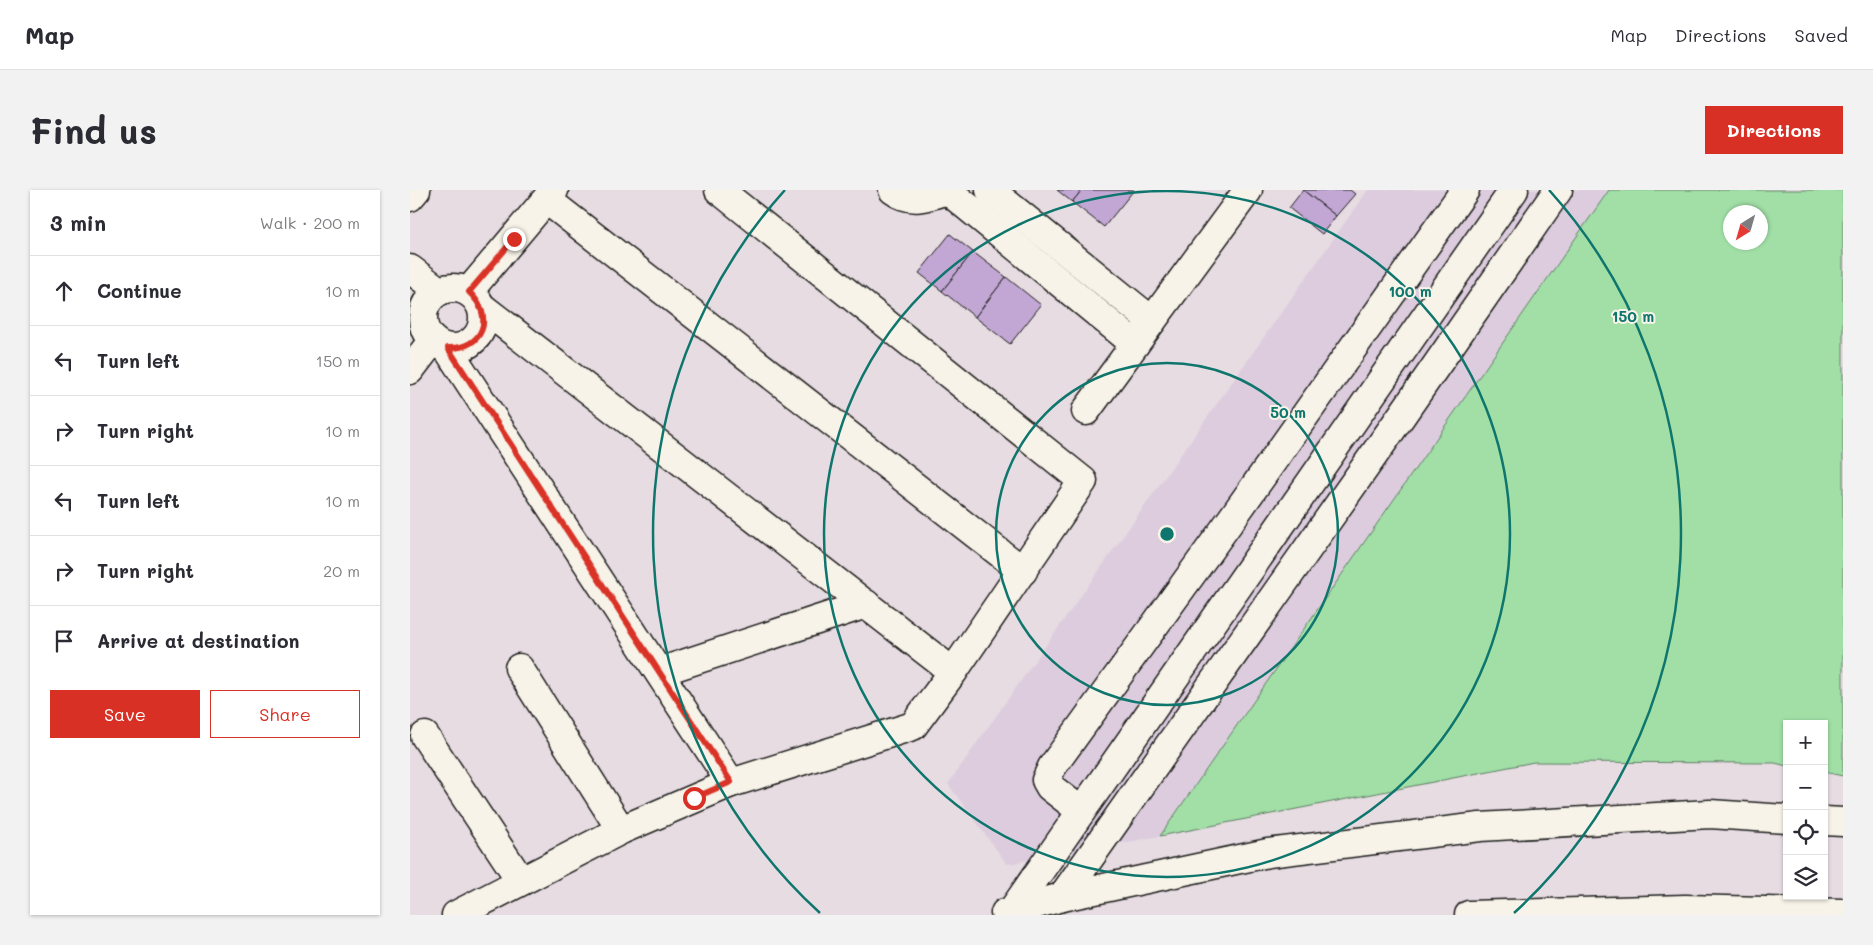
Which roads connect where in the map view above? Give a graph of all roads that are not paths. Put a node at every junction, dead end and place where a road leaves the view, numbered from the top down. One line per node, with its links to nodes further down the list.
1 (416, 190): 11 (street)
2 (719, 190): 22 (street)
3 (893, 190): 4 (street)
4 (946, 190): 17 (street)
5 (990, 190): 15 (street)
6 (1248, 190): 15 (street)
7 (1465, 190): 29 (street)
8 (1514, 190): 19 (street)
9 (1558, 190): 21 (street)
10 (550, 195): 14 (street); 22 (street)
11 (410, 197)
12 (410, 269): 13 (street)
13 (424, 298): 14 (street); 16 (street)
14 (476, 300): 16 (street); 23 (street)
15 (1152, 321): 17 (street)
16 (440, 344): 18 (street); 25 (street)
17 (1135, 344): 20 (street)
18 (410, 370)
19 (1372, 393): 21 (street); 29 (street)
20 (1086, 411)
21 (1402, 415): 35 (street)
22 (1023, 571): 26 (street)
23 (866, 604): 25 (street); 26 (street)
24 (519, 668): 33 (street)
25 (659, 672): 28 (street)
26 (954, 672): 28 (street)
27 (425, 736): 34 (street)
28 (731, 782): 33 (street)
29 (1081, 811): 36 (street)
30 (1783, 819): 35 (street)
31 (1828, 821): 32 (street)
32 (1843, 822)
33 (621, 830): 34 (street)
34 (521, 881): 38 (street)
35 (1062, 896): 36 (street)
36 (1005, 913)
37 (1843, 913): 39 (street)
38 (456, 915)
39 (1469, 915)

